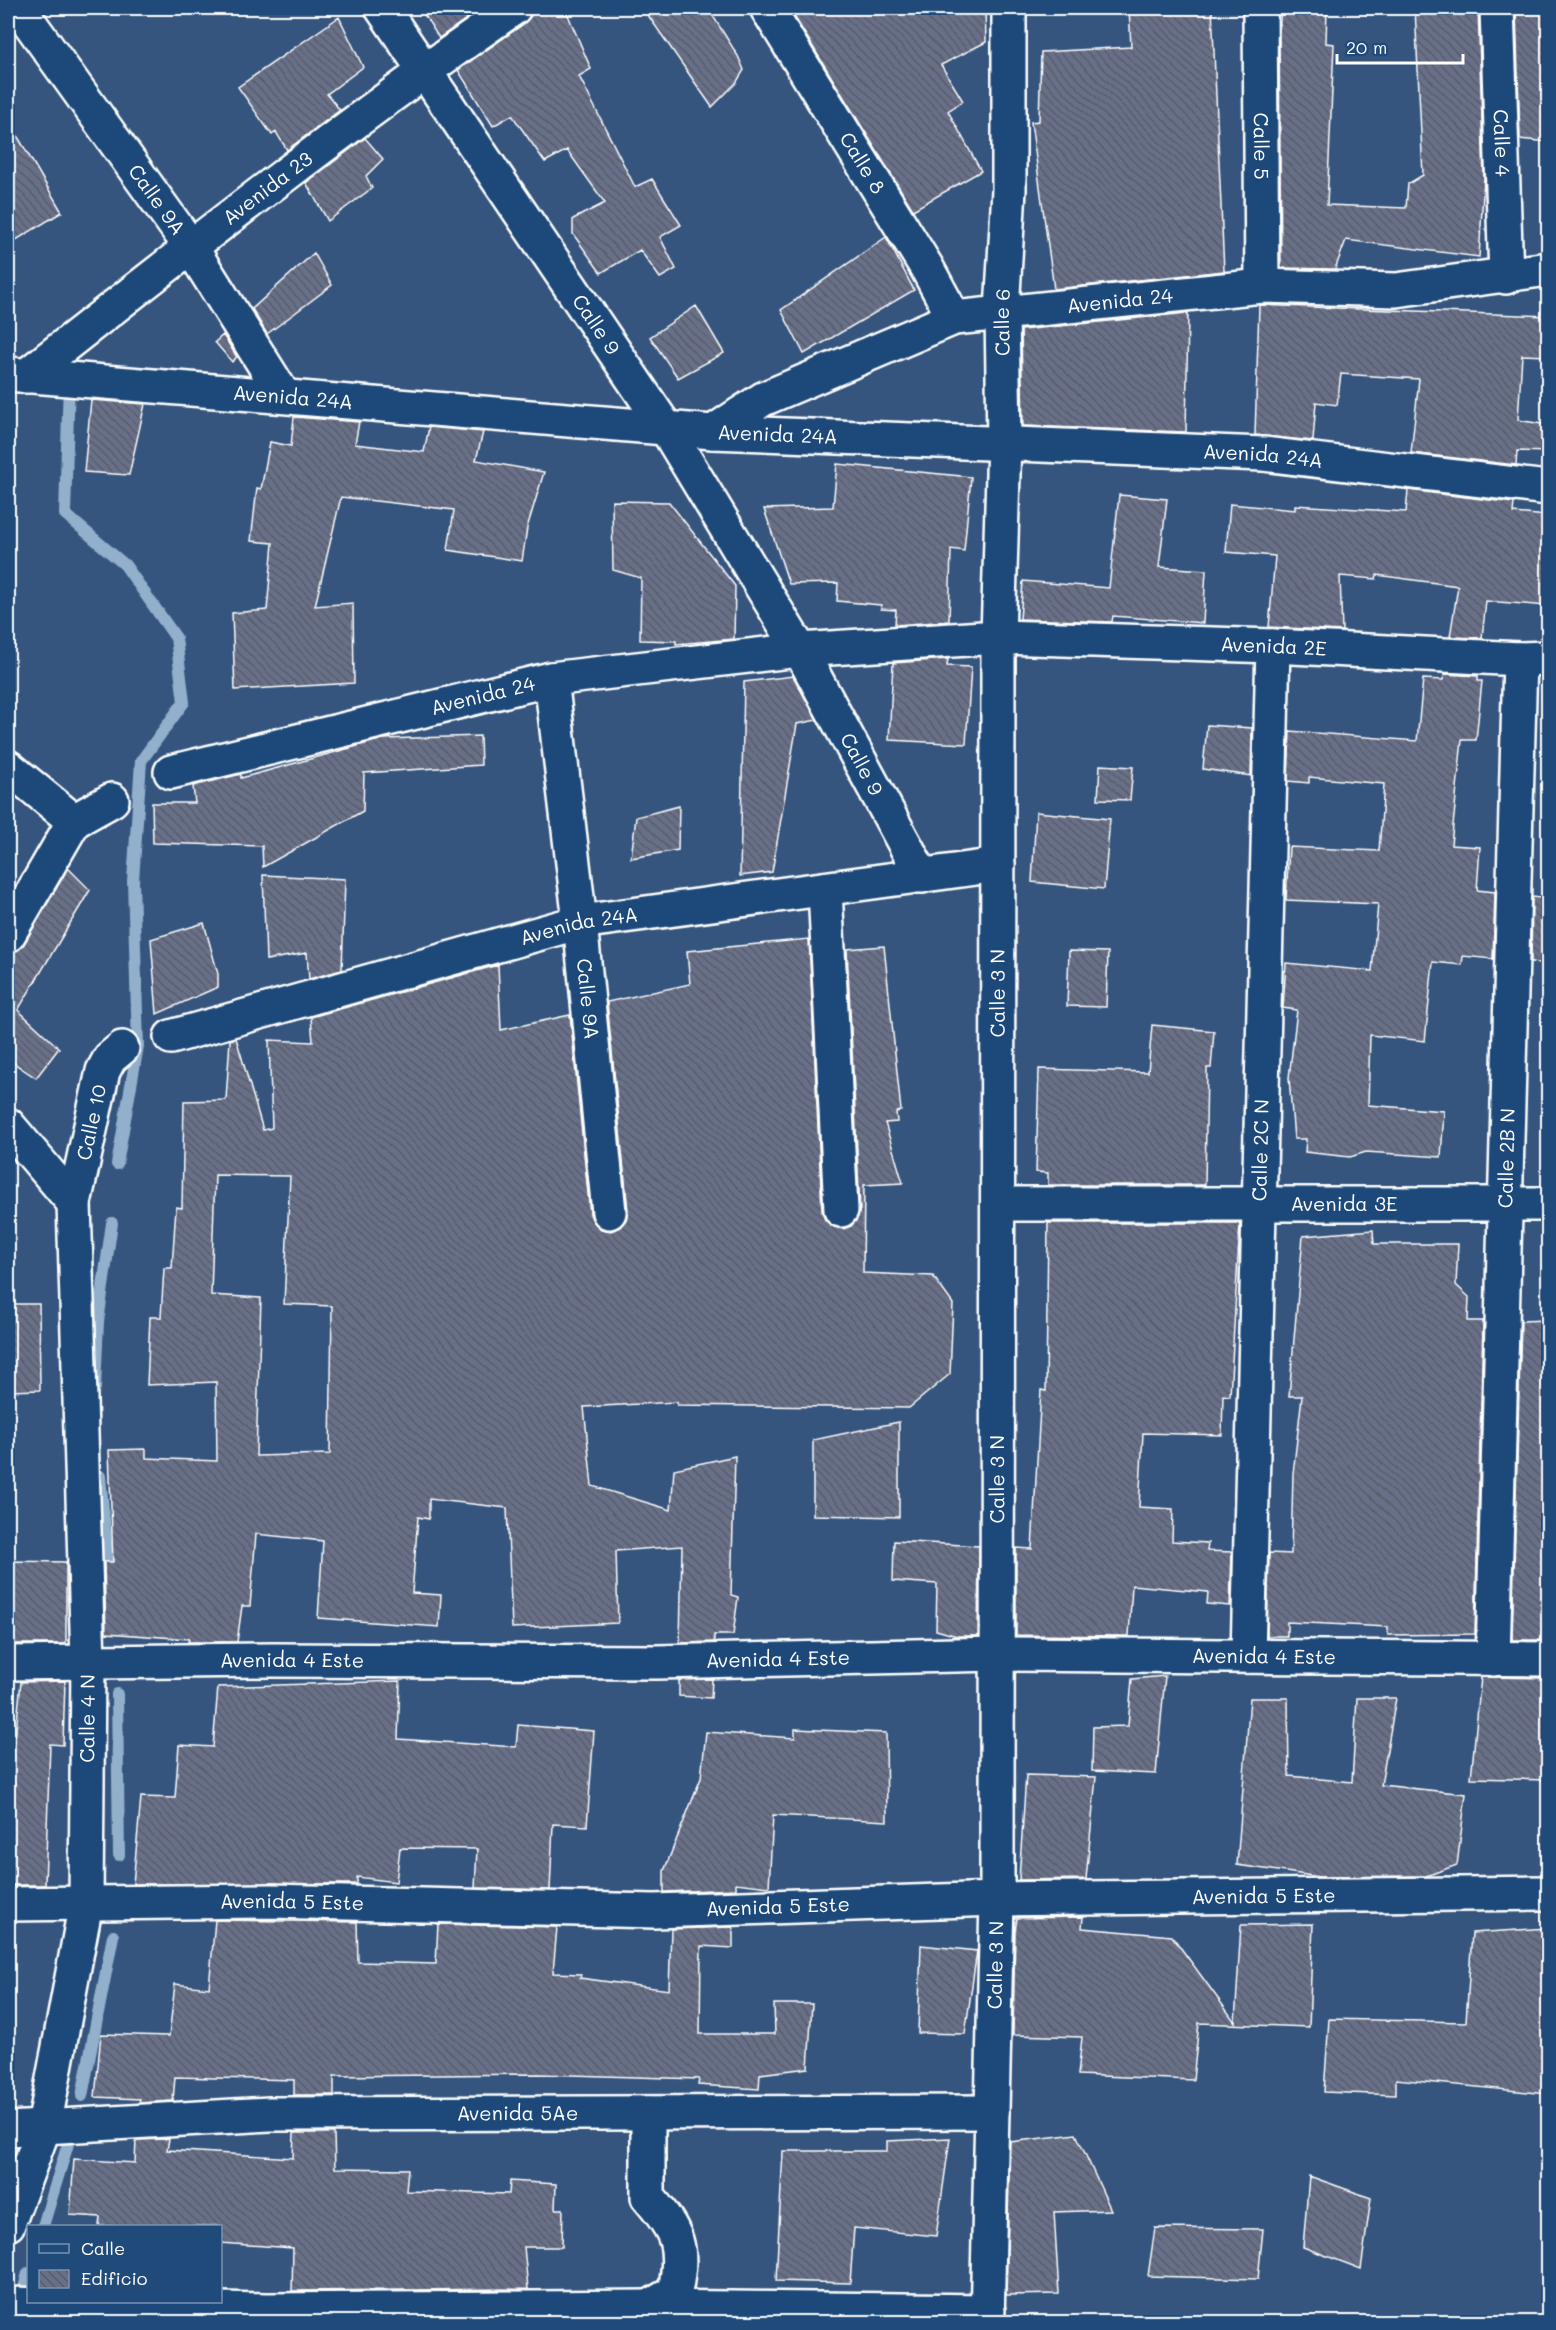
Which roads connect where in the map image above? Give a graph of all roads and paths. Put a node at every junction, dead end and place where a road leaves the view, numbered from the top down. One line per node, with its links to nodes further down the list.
1 (20, 8): 9 (street, Calle 9A)
2 (382, 8): 8 (street, Calle 9)
3 (514, 8): 8 (street, Avenida 23)
4 (767, 8): 14 (street, Calle 8)
5 (1009, 8): 13 (street, Calle 6)
6 (1260, 8): 12 (street, Calle 5)
7 (1497, 8): 11 (street, Calle 4)
8 (424, 70): 9 (street, Avenida 23); 17 (street, Calle 9)
9 (190, 246): 15 (street, Avenida 23); 16 (street, Calle 9A)
10 (1548, 269): 11 (street, Avenida 24)
11 (1506, 277): 12 (street, Avenida 24)
12 (1262, 286): 13 (street, Avenida 24)
13 (1002, 311): 14 (street, Avenida 24); 19 (street, Calle 6)
14 (954, 318): 18 (street, Avenida 24)
15 (17, 375): 16 (street, Avenida 24A)
16 (284, 396): 17 (street, Avenida 24A)
17 (666, 428): 18 (street, Avenida 24A); 23 (street, Calle 9)
18 (713, 432): 19 (street, Avenida 24A)
19 (1004, 442): 20 (street, Avenida 24A); 21 (street, Calle 6)
20 (1548, 488)
21 (999, 637): 22 (street, Avenida 2E); 23 (street); 30 (street, Calle 3 N)
22 (1273, 646): 24 (street, Avenida 2E); 40 (street, Calle 2C N)
23 (800, 650): 25 (street, Avenida 24); 31 (street, Calle 9)
24 (1534, 658): 41 (street, Calle 2B N)
25 (550, 679): 27 (street, Avenida 24); 33 (street, Calle 9A)
26 (8, 767): 29 (street)
27 (171, 772)
28 (112, 800): 29 (street)
29 (74, 821): 34 (street)
30 (998, 866): 31 (street, Avenida 24A); 39 (street, Calle 3 N)
31 (922, 876): 32 (street, Avenida 24A)
32 (825, 889): 33 (street, Avenida 24A); 43 (street)
33 (580, 922): 35 (street, Avenida 24A); 44 (street, Calle 9A)
34 (8, 935)
35 (171, 1037)
36 (122, 1048): 38 (street, Calle 10)
37 (8, 1125): 38 (street)
38 (74, 1203): 49 (street, Calle 4 N)
39 (998, 1204): 40 (street, Avenida 3E); 45 (street, Calle 3 N)
40 (1260, 1204): 41 (street, Avenida 3E); 46 (street, Calle 2C N)
41 (1506, 1204): 42 (street, Avenida 3E); 47 (street, Calle 2B N)
42 (1548, 1204)
43 (841, 1210)
44 (609, 1212)
45 (997, 1654): 46 (street, Avenida 4 Este); 49 (street, Avenida 4 Este); 52 (street, Calle 3 N)
46 (1248, 1656): 47 (street, Avenida 4 Este)
47 (1493, 1659): 48 (street, Avenida 4 Este)
48 (1548, 1659)
49 (88, 1662): 50 (street, Avenida 4 Este); 53 (street, Calle 4 N)
50 (8, 1663)
51 (1548, 1893): 52 (street, Avenida 5 Este)
52 (997, 1899): 53 (street, Avenida 5 Este); 55 (street, Calle 3 N)
53 (86, 1903): 54 (street, Avenida 5 Este); 57 (street, Calle 4 N)
54 (8, 1904)
55 (992, 2112): 56 (street, Avenida 5Ae); 62 (street, Calle 3 N)
56 (648, 2113): 57 (street, Avenida 5Ae); 61 (street)
57 (44, 2127): 58 (street, Avenida 5Ae); 59 (street, Calle 4 N)
58 (8, 2129)
59 (8, 2224)
60 (8, 2304): 61 (street)
61 (650, 2307): 62 (street)
62 (988, 2317)

